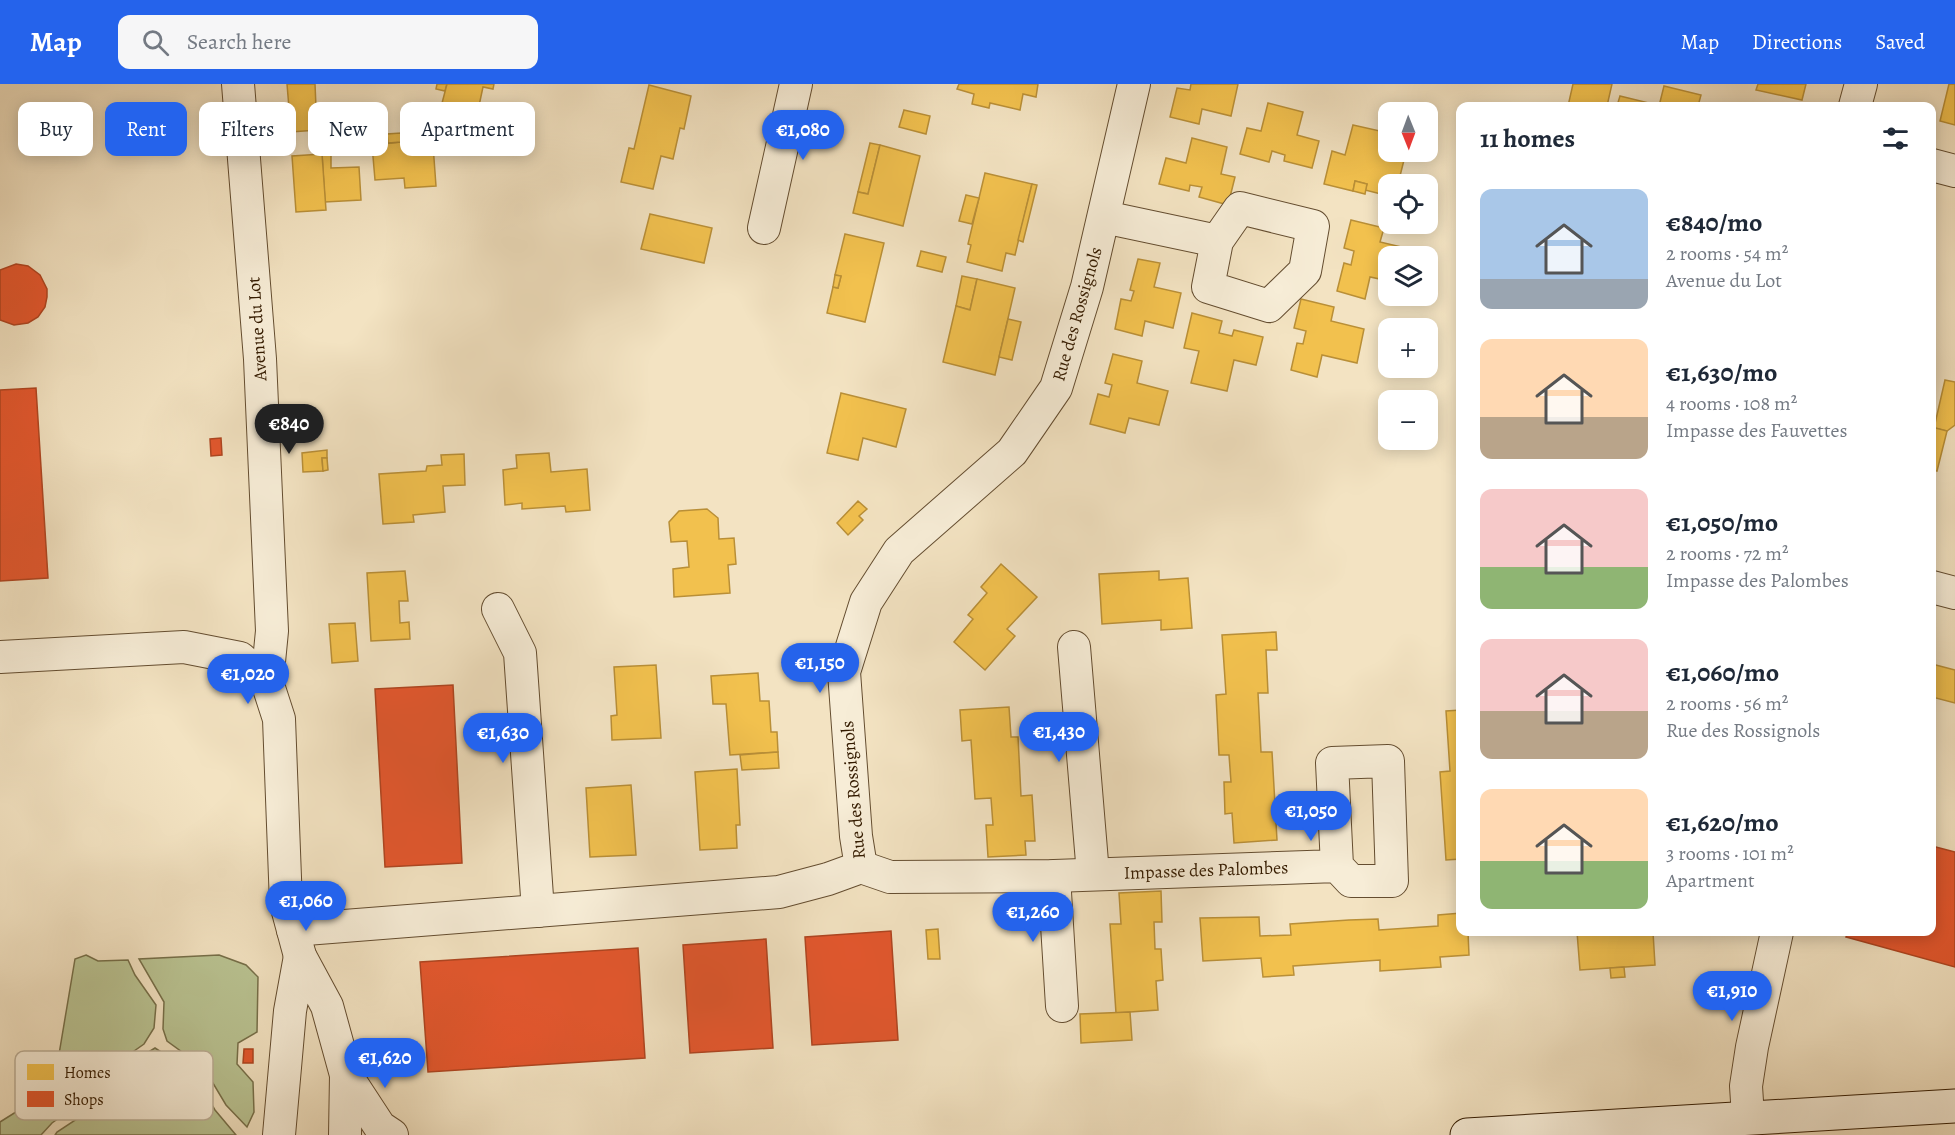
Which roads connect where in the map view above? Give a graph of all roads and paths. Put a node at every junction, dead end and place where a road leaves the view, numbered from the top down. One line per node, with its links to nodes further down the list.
1 (238, 84): 16 (street, Avenue du Lot)
2 (796, 84): 9 (street)
3 (1134, 84): 8 (street, Rue des Rossignols)
4 (1861, 84): 5 (street)
5 (1856, 102)
6 (1936, 166): 7 (street)
7 (1955, 171)
8 (1104, 217): 10 (street); 18 (street, Rue des Rossignols)
9 (764, 228)
10 (1217, 241)
11 (1936, 587): 12 (street)
12 (1955, 593)
13 (498, 609): 21 (street)
14 (1074, 647): 19 (street)
15 (0, 657): 16 (street)
16 (267, 682): 23 (street)
17 (1337, 866): 19 (street, Impasse des Palombes)
18 (861, 867): 20 (street, Impasse des Palombes); 21 (street, Rue des Rossignols)
19 (1093, 874): 20 (street, Impasse des Palombes)
20 (1054, 876): 24 (street)
21 (538, 911): 23 (street, Rue des Rossignols)
22 (1776, 936): 27 (street)
23 (297, 943): 25 (street); 28 (street)
24 (1062, 1006)
25 (346, 1075): 29 (street); 30 (street)
26 (1955, 1106): 27 (main road)
27 (1748, 1117): 31 (main road)
28 (279, 1135)
29 (345, 1135)
30 (392, 1135)
31 (1467, 1135)

